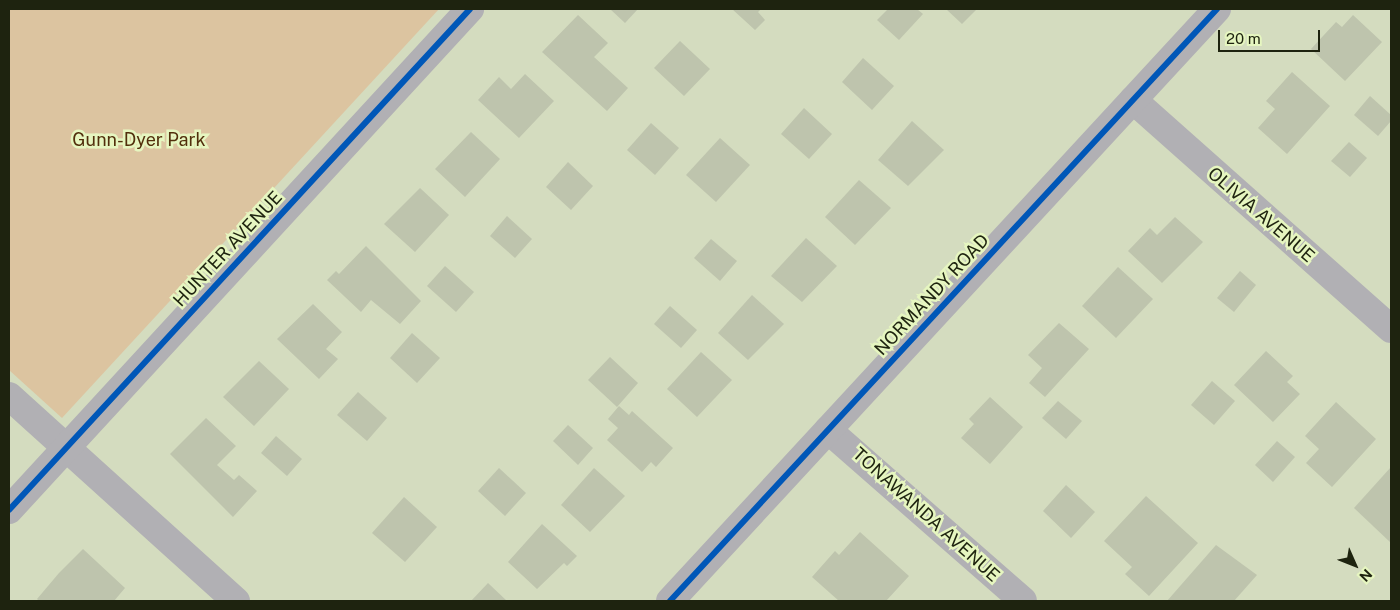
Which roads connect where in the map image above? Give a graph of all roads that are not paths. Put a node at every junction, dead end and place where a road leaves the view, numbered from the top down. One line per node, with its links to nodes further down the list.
1 (470, 9): 7 (street, HUNTER AVENUE)
2 (1217, 9): 3 (street, NORMANDY ROAD)
3 (1133, 100): 4 (street, OLIVIA AVENUE); 6 (street, NORMANDY ROAD)
4 (1391, 329)
5 (9, 396): 7 (street)
6 (828, 430): 10 (street, NORMANDY ROAD); 11 (street, TONAWANDA AVENUE)
7 (66, 447): 8 (street, HUNTER AVENUE); 9 (street)
8 (9, 510)
9 (236, 601)
10 (670, 601)
11 (1023, 601)

